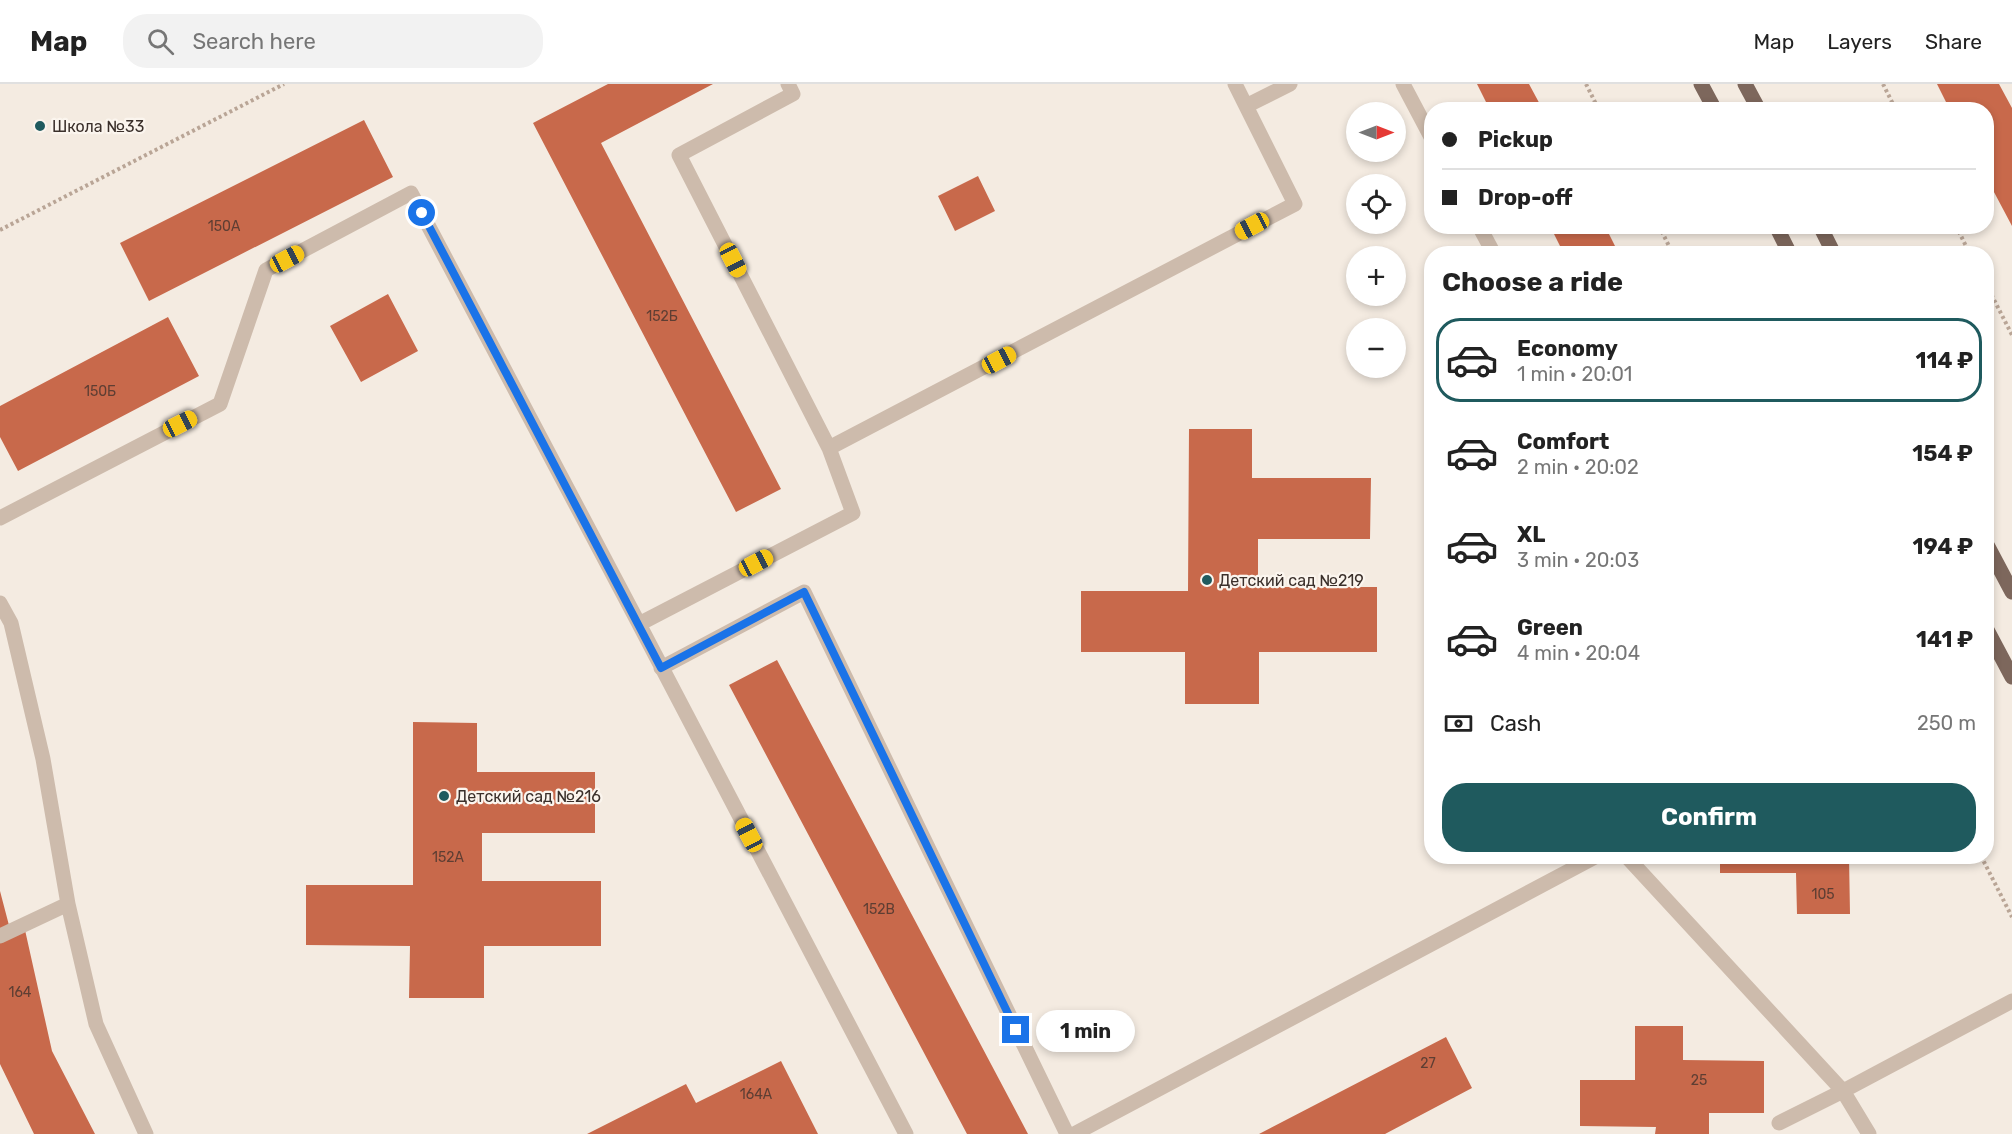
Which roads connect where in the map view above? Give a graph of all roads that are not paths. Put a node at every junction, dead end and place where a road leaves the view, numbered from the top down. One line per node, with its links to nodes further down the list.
1 (788, 84): 11 (lane)
2 (1235, 84): 9 (lane)
3 (1290, 84): 9 (lane)
4 (1403, 84): 10 (lane)
5 (1701, 84): 7 (main road)
6 (1745, 84): 8 (main road)
7 (1710, 102)
8 (1755, 102)
9 (1246, 106): 11 (lane)
10 (1424, 124)
11 (830, 448): 16 (lane)
12 (0, 518): 16 (lane)
13 (1994, 558): 14 (main road)
14 (2012, 592)
15 (0, 603): 22 (lane)
16 (639, 624): 18 (lane)
17 (1994, 643): 19 (main road)
18 (661, 668): 27 (lane); 29 (lane)
19 (2012, 677)
20 (1582, 864): 30 (lane)
21 (1633, 864): 25 (lane)
22 (68, 904): 23 (lane); 28 (lane)
23 (0, 936)
24 (2012, 1001): 25 (lane)
25 (1843, 1091): 26 (lane); 31 (lane)
26 (1779, 1123)
27 (900, 1132)
28 (146, 1134)
29 (1067, 1134)
30 (1074, 1134)
31 (1869, 1134)

